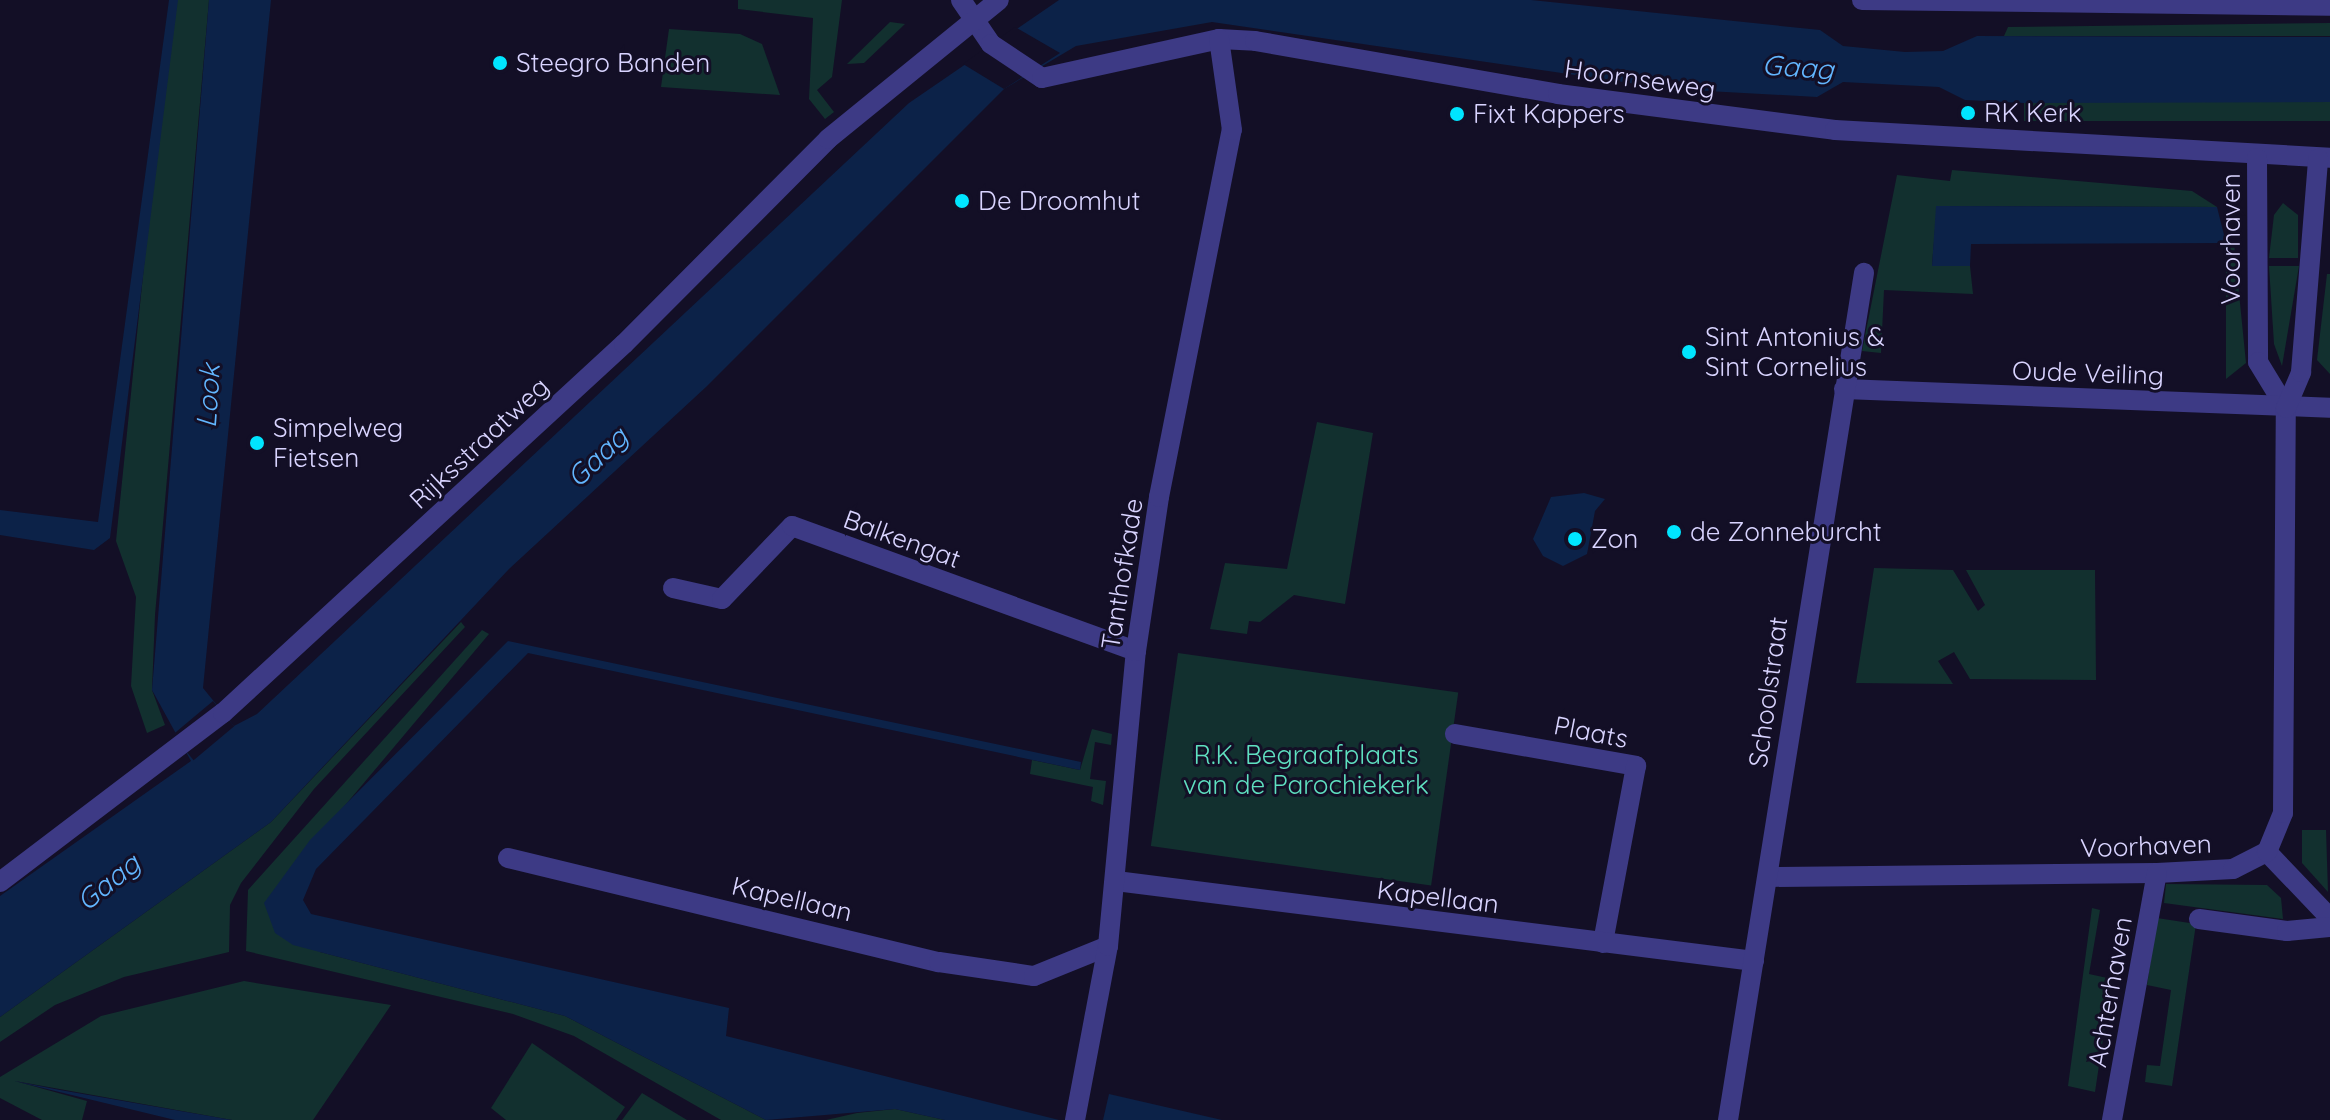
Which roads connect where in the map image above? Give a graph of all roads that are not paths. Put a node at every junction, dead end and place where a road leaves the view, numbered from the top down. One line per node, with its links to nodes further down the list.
1 (961, 0): 6 (street, Hoornseweg)
2 (999, 0): 6 (street, Rijksstraatweg)
3 (1862, 0): 4 (street)
4 (1897, 2): 5 (street)
5 (2330, 6)
6 (974, 19): 7 (street, Hoornseweg); 22 (street, Rijksstraatweg)
7 (1219, 39): 8 (street, Hoornseweg); 15 (street, Tanthofkade)
8 (2257, 158): 9 (street, Hoornseweg); 12 (street, Voorhaven)
9 (2324, 159): 12 (street)
10 (1864, 273): 11 (street, Schoolstraat)
11 (1844, 389): 12 (street, Oude Veiling); 20 (street, Schoolstraat)
12 (2286, 408): 13 (street, Oude Veiling); 17 (street)
13 (2330, 408)
14 (673, 588): 15 (street, Balkengat)
15 (1136, 651): 21 (street, Tanthofkade)
16 (1455, 734): 26 (street, Plaats)
17 (2267, 852): 19 (street, Voorhaven); 23 (street)
18 (508, 858): 27 (street, Kapellaan)
19 (2157, 873): 20 (street, Voorhaven); 31 (street, Achterhaven)
20 (1768, 877): 28 (street, Schoolstraat)
21 (1116, 881): 26 (street, Kapellaan); 27 (street, Tanthofkade)
22 (0, 882)
23 (2330, 918)
24 (2199, 919): 25 (street)
25 (2330, 927)
26 (1603, 943): 28 (street, Kapellaan)
27 (1108, 946): 29 (street, Tanthofkade)
28 (1754, 961): 30 (street, Schoolstraat)
29 (1075, 1120)
30 (1728, 1120)
31 (2112, 1120)

